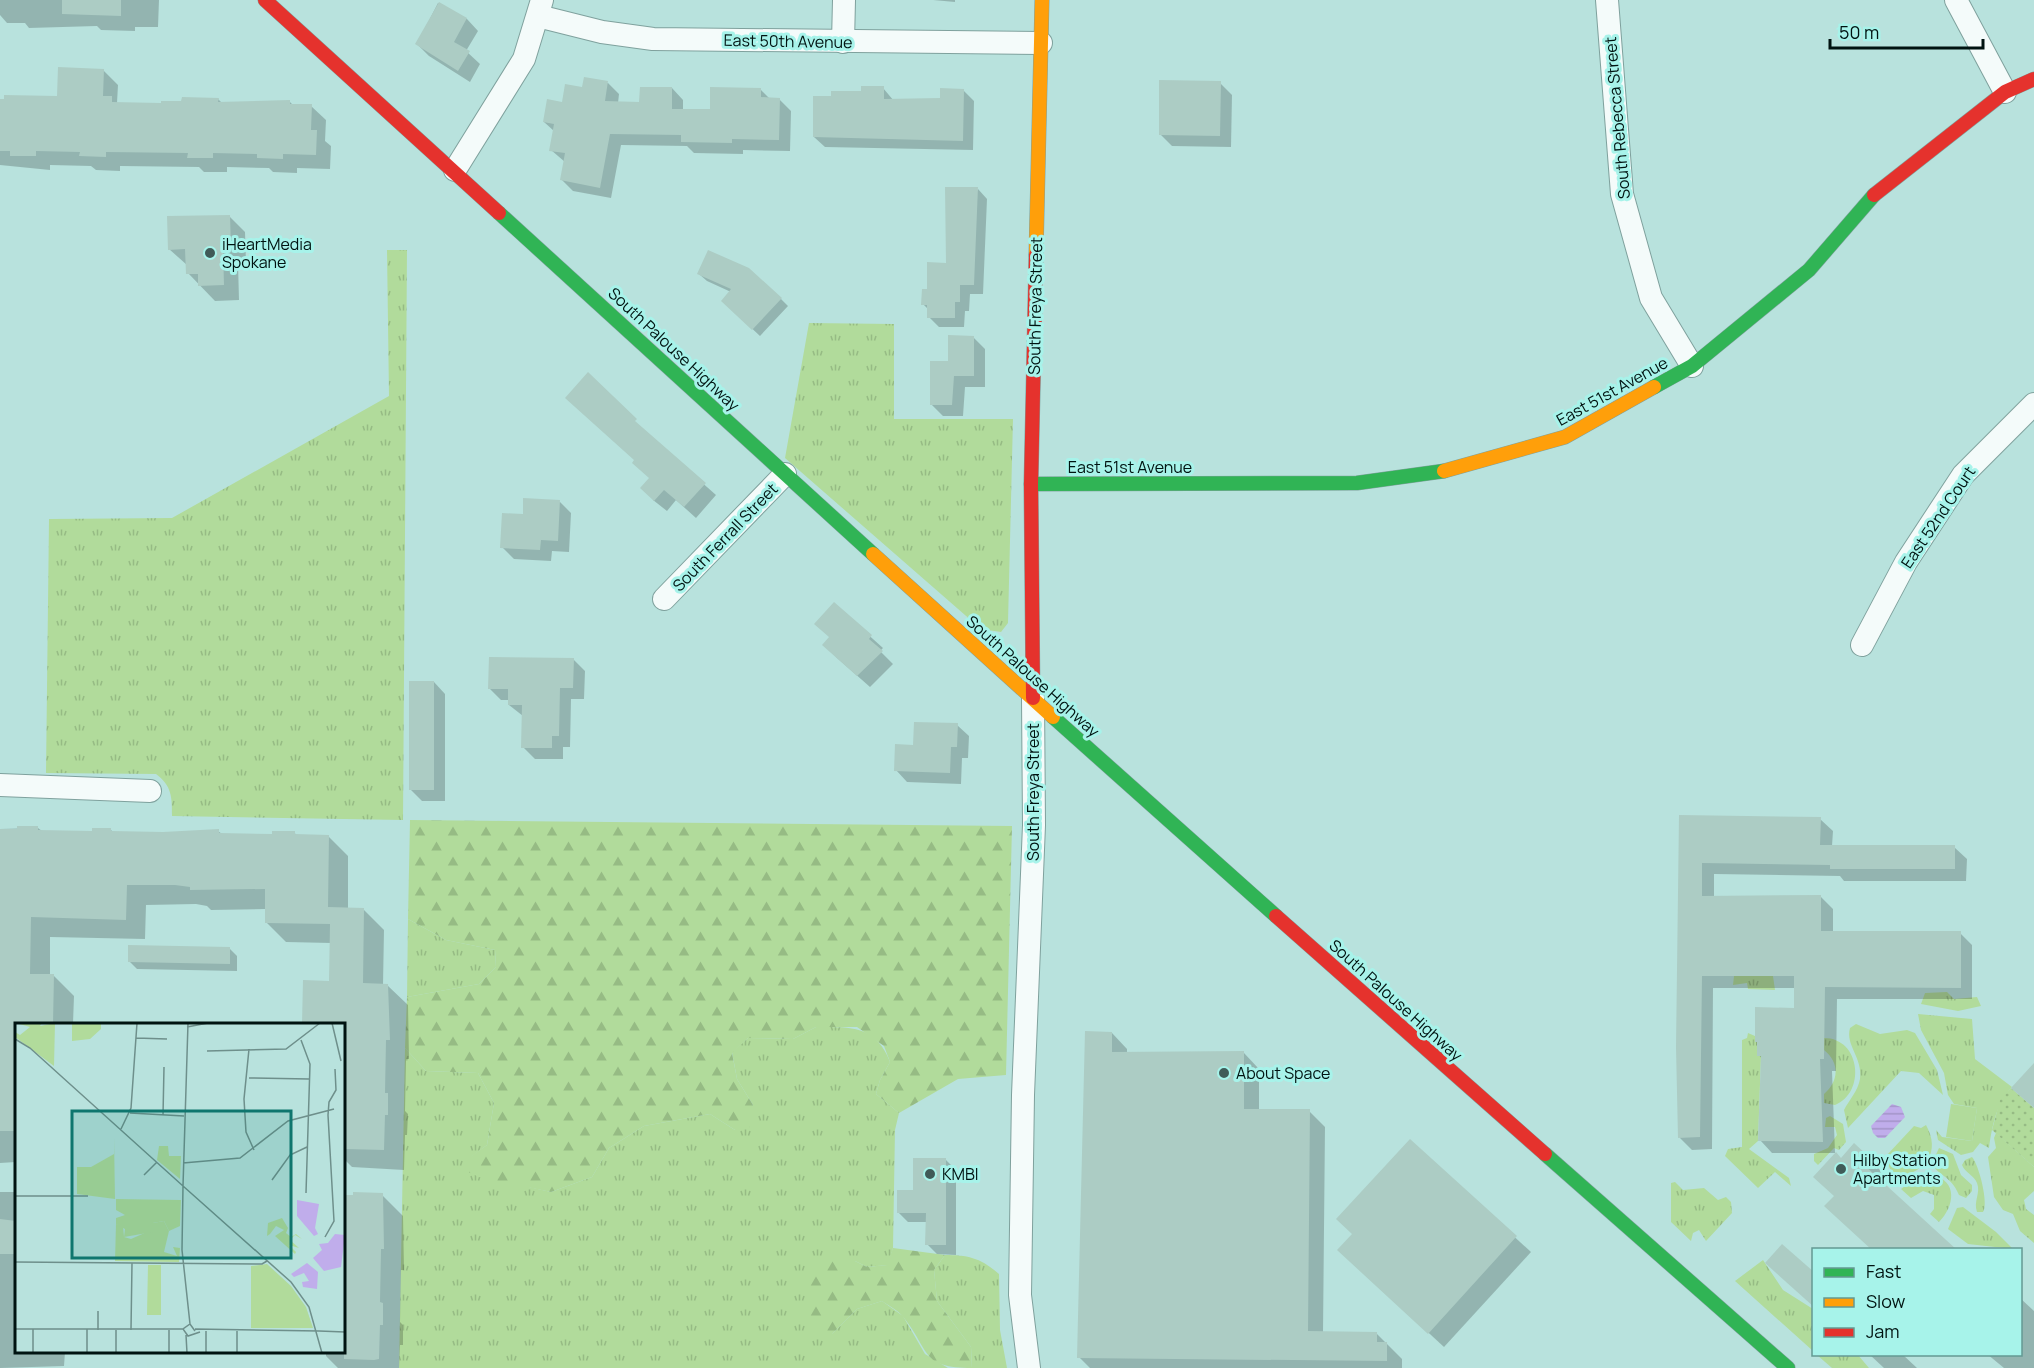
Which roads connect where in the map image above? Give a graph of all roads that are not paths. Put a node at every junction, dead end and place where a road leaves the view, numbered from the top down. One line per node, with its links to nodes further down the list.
1 (265, 0): 11 (street, South Palouse Highway)
2 (844, 0): 7 (street)
3 (1042, 0): 8 (street, South Freya Street)
4 (1607, 0): 12 (street, South Rebecca Street)
5 (1956, 0): 10 (street)
6 (540, 8): 7 (street, East 50th Avenue); 11 (street)
7 (843, 42): 8 (street, East 50th Avenue)
8 (1041, 43): 15 (street, South Freya Street)
9 (2034, 80): 10 (street, East 51st Avenue)
10 (2005, 92): 12 (street, East 51st Avenue)
11 (455, 170): 14 (street, South Palouse Highway)
12 (1692, 366): 15 (street, East 51st Avenue)
13 (2034, 404): 17 (street, East 52nd Court)
14 (785, 474): 16 (street, South Ferrall Street); 18 (street, South Palouse Highway)
15 (1031, 484): 18 (street, South Freya Street)
16 (664, 599)
17 (1862, 645)
18 (1033, 698): 21 (street, South Freya Street); 22 (street, South Palouse Highway)
19 (0, 785): 20 (street)
20 (150, 791)
21 (1029, 1368)
22 (1788, 1368)

